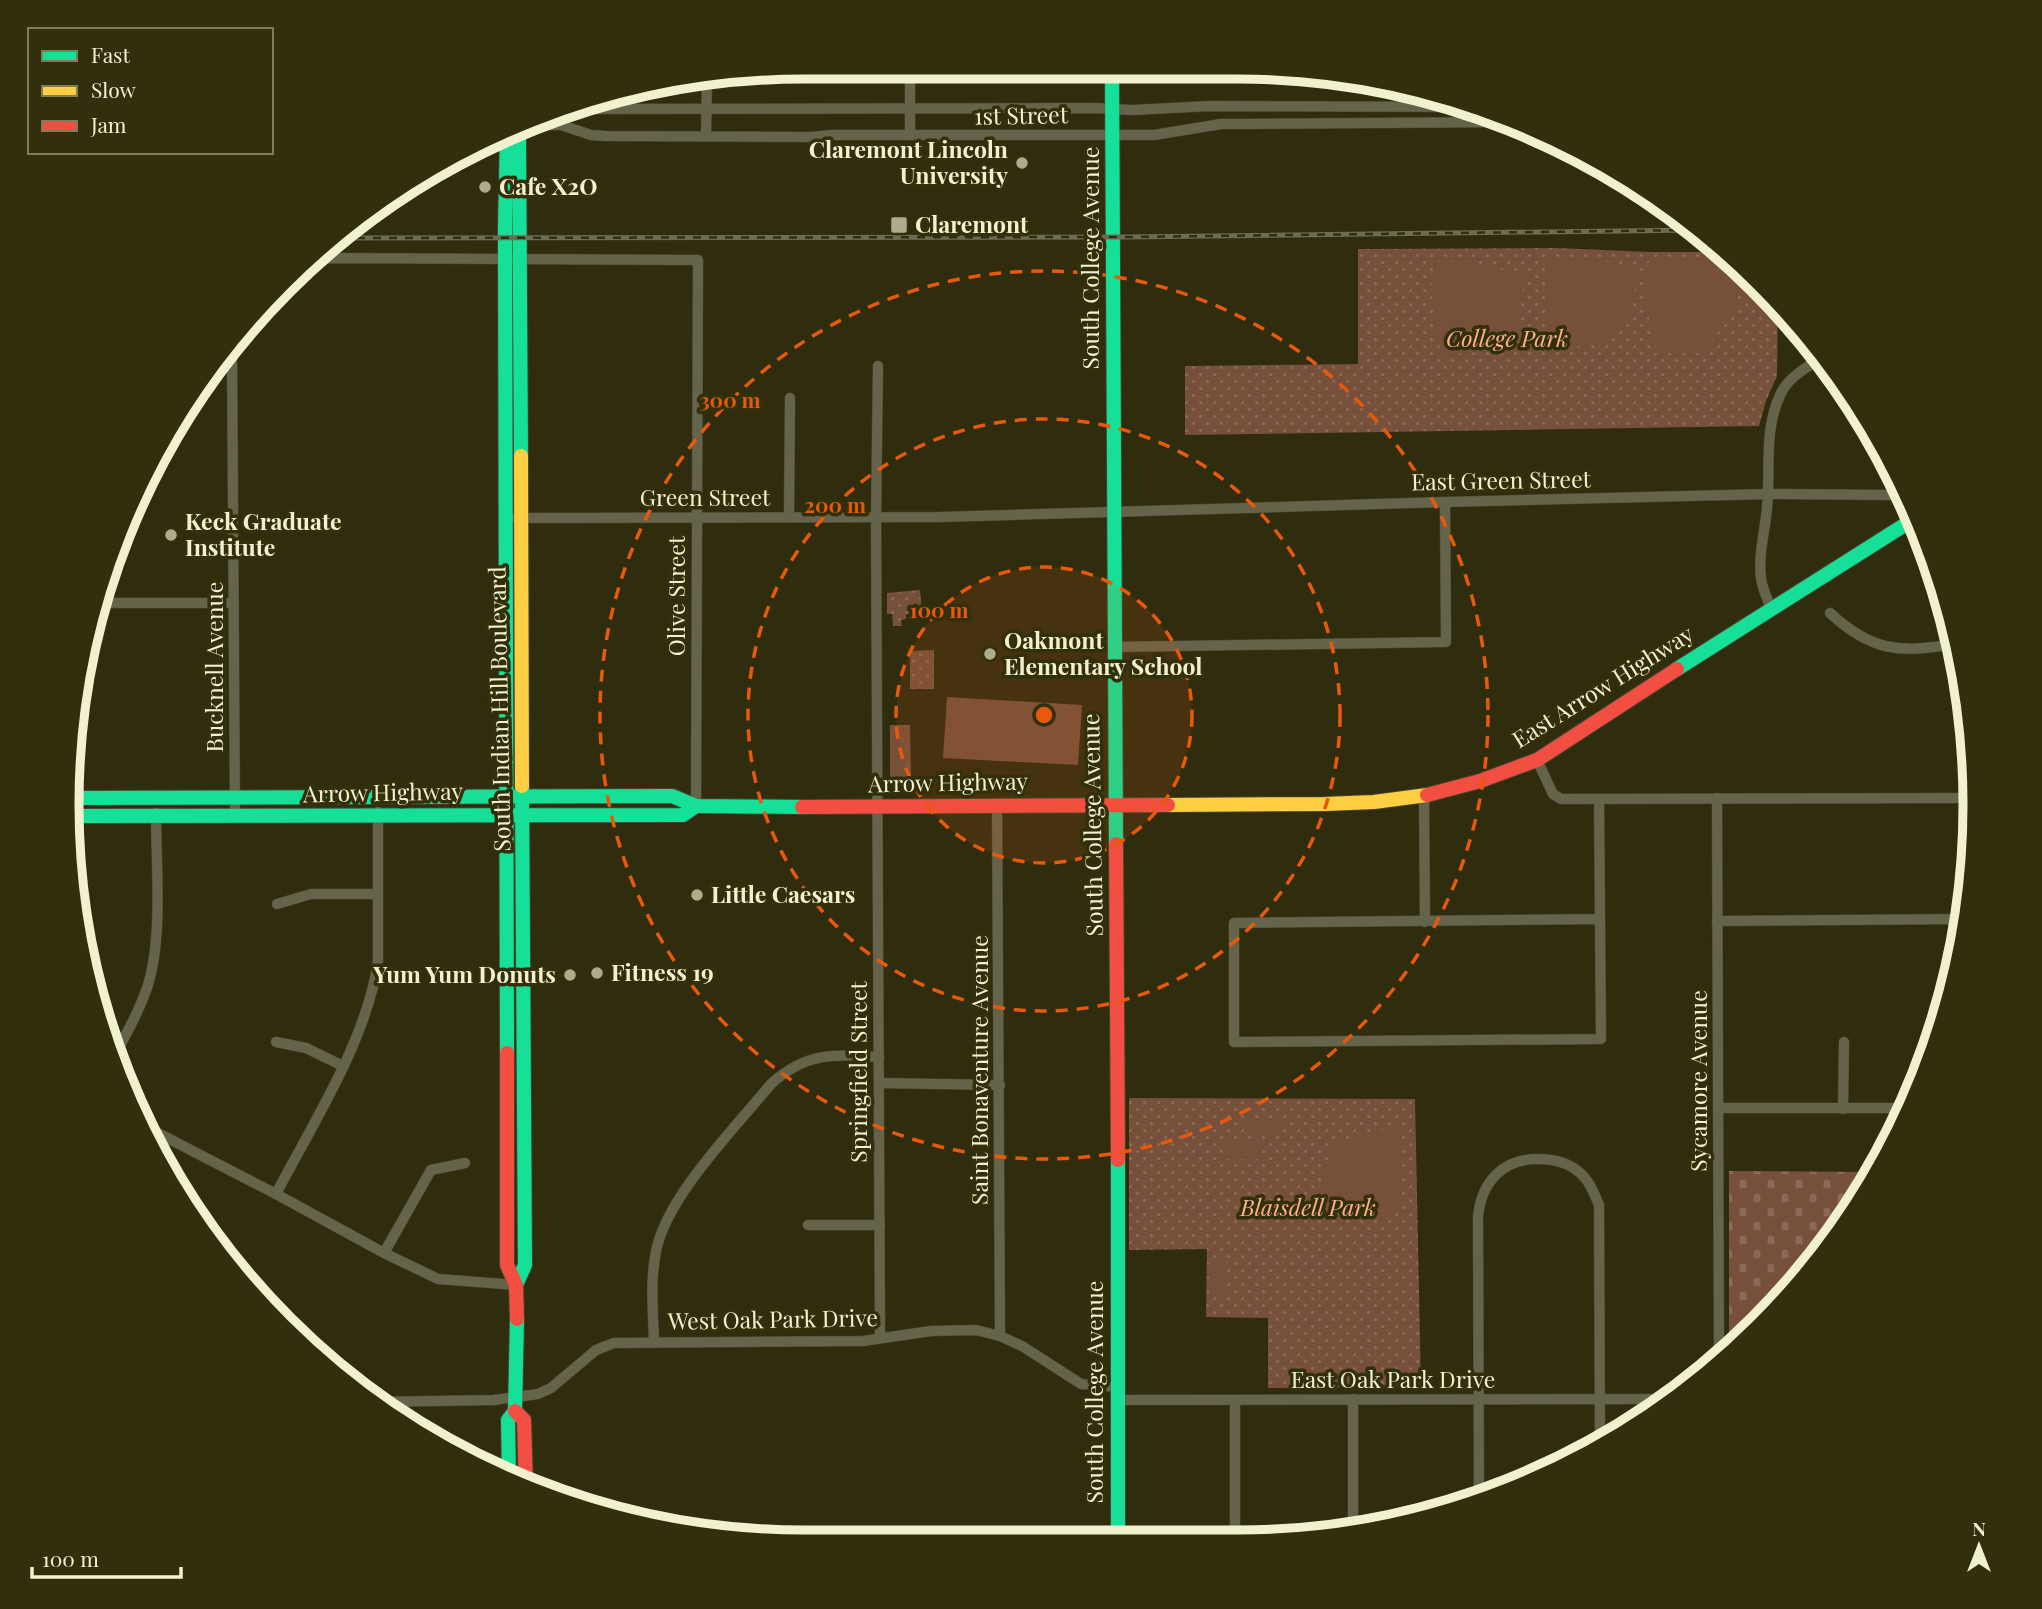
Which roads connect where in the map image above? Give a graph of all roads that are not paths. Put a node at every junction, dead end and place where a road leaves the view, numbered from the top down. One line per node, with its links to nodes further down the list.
1 (910, 79): 7 (street)
2 (1112, 79): 8 (main road, South College Avenue)
3 (707, 86): 6 (street)
4 (1438, 107): 8 (street, 1st Street)
5 (597, 109): 6 (street, 1st Street)
6 (707, 109): 7 (street, 1st Street); 11 (street)
7 (910, 109): 8 (street, 1st Street); 12 (street)
8 (1113, 109): 13 (main road, South College Avenue)
9 (1484, 122): 13 (street, 1st Street)
10 (550, 125): 11 (street, 1st Street)
11 (706, 135): 12 (street, 1st Street)
12 (910, 135): 13 (street, 1st Street)
13 (1113, 135): 25 (main road, South College Avenue)
14 (519, 138): 17 (main road, South Indian Hill Boulevard)
15 (508, 143): 17 (main road, South Indian Hill Boulevard)
16 (327, 258): 17 (street)
17 (512, 258): 26 (street, Olive Street); 29 (main road, South Indian Hill Boulevard)
18 (232, 359): 32 (street, Bucknell Avenue)
19 (1813, 363): 22 (street)
20 (878, 366): 28 (street, Springfield Street)
21 (790, 398): 27 (street)
22 (1768, 494): 23 (street, East Green Street); 24 (street, East Green Street); 33 (street)
23 (1890, 495)
24 (1445, 502): 25 (street, East Green Street); 36 (street)
25 (1113, 510): 28 (street, Green Street); 36 (main road, South College Avenue)
26 (696, 517): 27 (street, Green Street); 29 (street, Green Street); 49 (street, Olive Street)
27 (789, 517): 28 (street, Green Street)
28 (876, 517): 50 (street, Springfield Street)
29 (514, 518): 40 (main road, South Indian Hill Boulevard)
30 (1907, 524): 33 (main road, East Arrow Highway)
31 (107, 603): 32 (street)
32 (234, 603): 45 (street, Bucknell Avenue)
33 (1771, 608): 37 (main road, East Arrow Highway)
34 (1830, 613): 35 (street)
35 (1945, 645)
36 (1114, 647): 47 (main road, South College Avenue)
37 (1537, 760): 38 (main road, East Arrow Highway); 46 (street)
38 (1424, 796): 47 (main road, East Arrow Highway); 62 (street)
39 (378, 797): 40 (main road, Arrow Highway); 45 (main road, Arrow Highway); 53 (street)
40 (515, 797): 49 (main road, Arrow Highway); 51 (main road, South Indian Hill Boulevard); 52 (main road, South Indian Hill Boulevard)
41 (156, 798): 44 (main road, Arrow Highway); 45 (main road, Arrow Highway); 55 (street)
42 (1717, 798): 43 (street); 46 (street); 61 (street, Sycamore Avenue)
43 (1963, 798)
44 (79, 799)
45 (235, 799): 56 (street, Bucknell Avenue)
46 (1599, 799): 59 (street)
47 (1115, 804): 48 (main road, Arrow Highway); 84 (main road, South College Avenue)
48 (997, 805): 50 (main road, Arrow Highway); 69 (street, Saint Bonaventure Avenue)
49 (696, 806): 50 (main road, Arrow Highway); 52 (main road, Arrow Highway)
50 (877, 806): 66 (street, Springfield Street)
51 (508, 814): 52 (main road, Arrow Highway); 53 (main road, Arrow Highway); 79 (main road, South Indian Hill Boulevard)
52 (523, 814): 79 (main road, South Indian Hill Boulevard)
53 (378, 815): 56 (main road, Arrow Highway); 57 (street)
54 (79, 816): 55 (main road, Arrow Highway)
55 (156, 816): 56 (main road, Arrow Highway); 65 (street)
56 (235, 816)
57 (378, 894): 58 (street); 67 (street)
58 (277, 904)
59 (1600, 919): 62 (street); 62 (street)
60 (1954, 919): 61 (street)
61 (1717, 921): 70 (street, Sycamore Avenue)
62 (1425, 922)
63 (276, 1042): 67 (street)
64 (1843, 1042): 72 (street)
65 (120, 1046)
66 (879, 1057): 68 (street, Springfield Street); 82 (street)
67 (343, 1066): 75 (street)
68 (879, 1083): 69 (street); 77 (street, Springfield Street)
69 (1000, 1085): 80 (street, Saint Bonaventure Avenue)
70 (1718, 1108): 72 (street); 83 (street, Sycamore Avenue)
71 (1896, 1108): 72 (street)
72 (1843, 1109)
73 (158, 1133): 75 (street)
74 (465, 1163): 78 (street)
75 (276, 1194): 78 (street)
76 (808, 1225): 77 (street)
77 (880, 1225): 81 (street, Springfield Street)
78 (384, 1253): 79 (street)
79 (516, 1285): 91 (main road, South Indian Hill Boulevard)
80 (1000, 1336): 81 (street, West Oak Park Drive); 84 (street, West Oak Park Drive)
81 (880, 1338): 82 (street, West Oak Park Drive)
82 (654, 1342): 91 (street, West Oak Park Drive)
83 (1719, 1347)
84 (1117, 1394): 89 (street, East Oak Park Drive); 97 (main road, South College Avenue)
85 (1353, 1399): 86 (street, East Oak Park Drive); 89 (street, East Oak Park Drive); 96 (street)
86 (1479, 1399): 87 (street, East Oak Park Drive); 87 (street); 95 (street)
87 (1600, 1399): 88 (street, East Oak Park Drive); 92 (street)
88 (1653, 1399)
89 (1235, 1400): 98 (street)
90 (392, 1402): 91 (street, West Oak Park Drive)
91 (516, 1404): 93 (main road, South Indian Hill Boulevard); 94 (main road, South Indian Hill Boulevard)
92 (1600, 1433)
93 (509, 1467)
94 (526, 1474)
95 (1479, 1489)
96 (1353, 1520)
97 (1118, 1530)
98 (1235, 1530)

